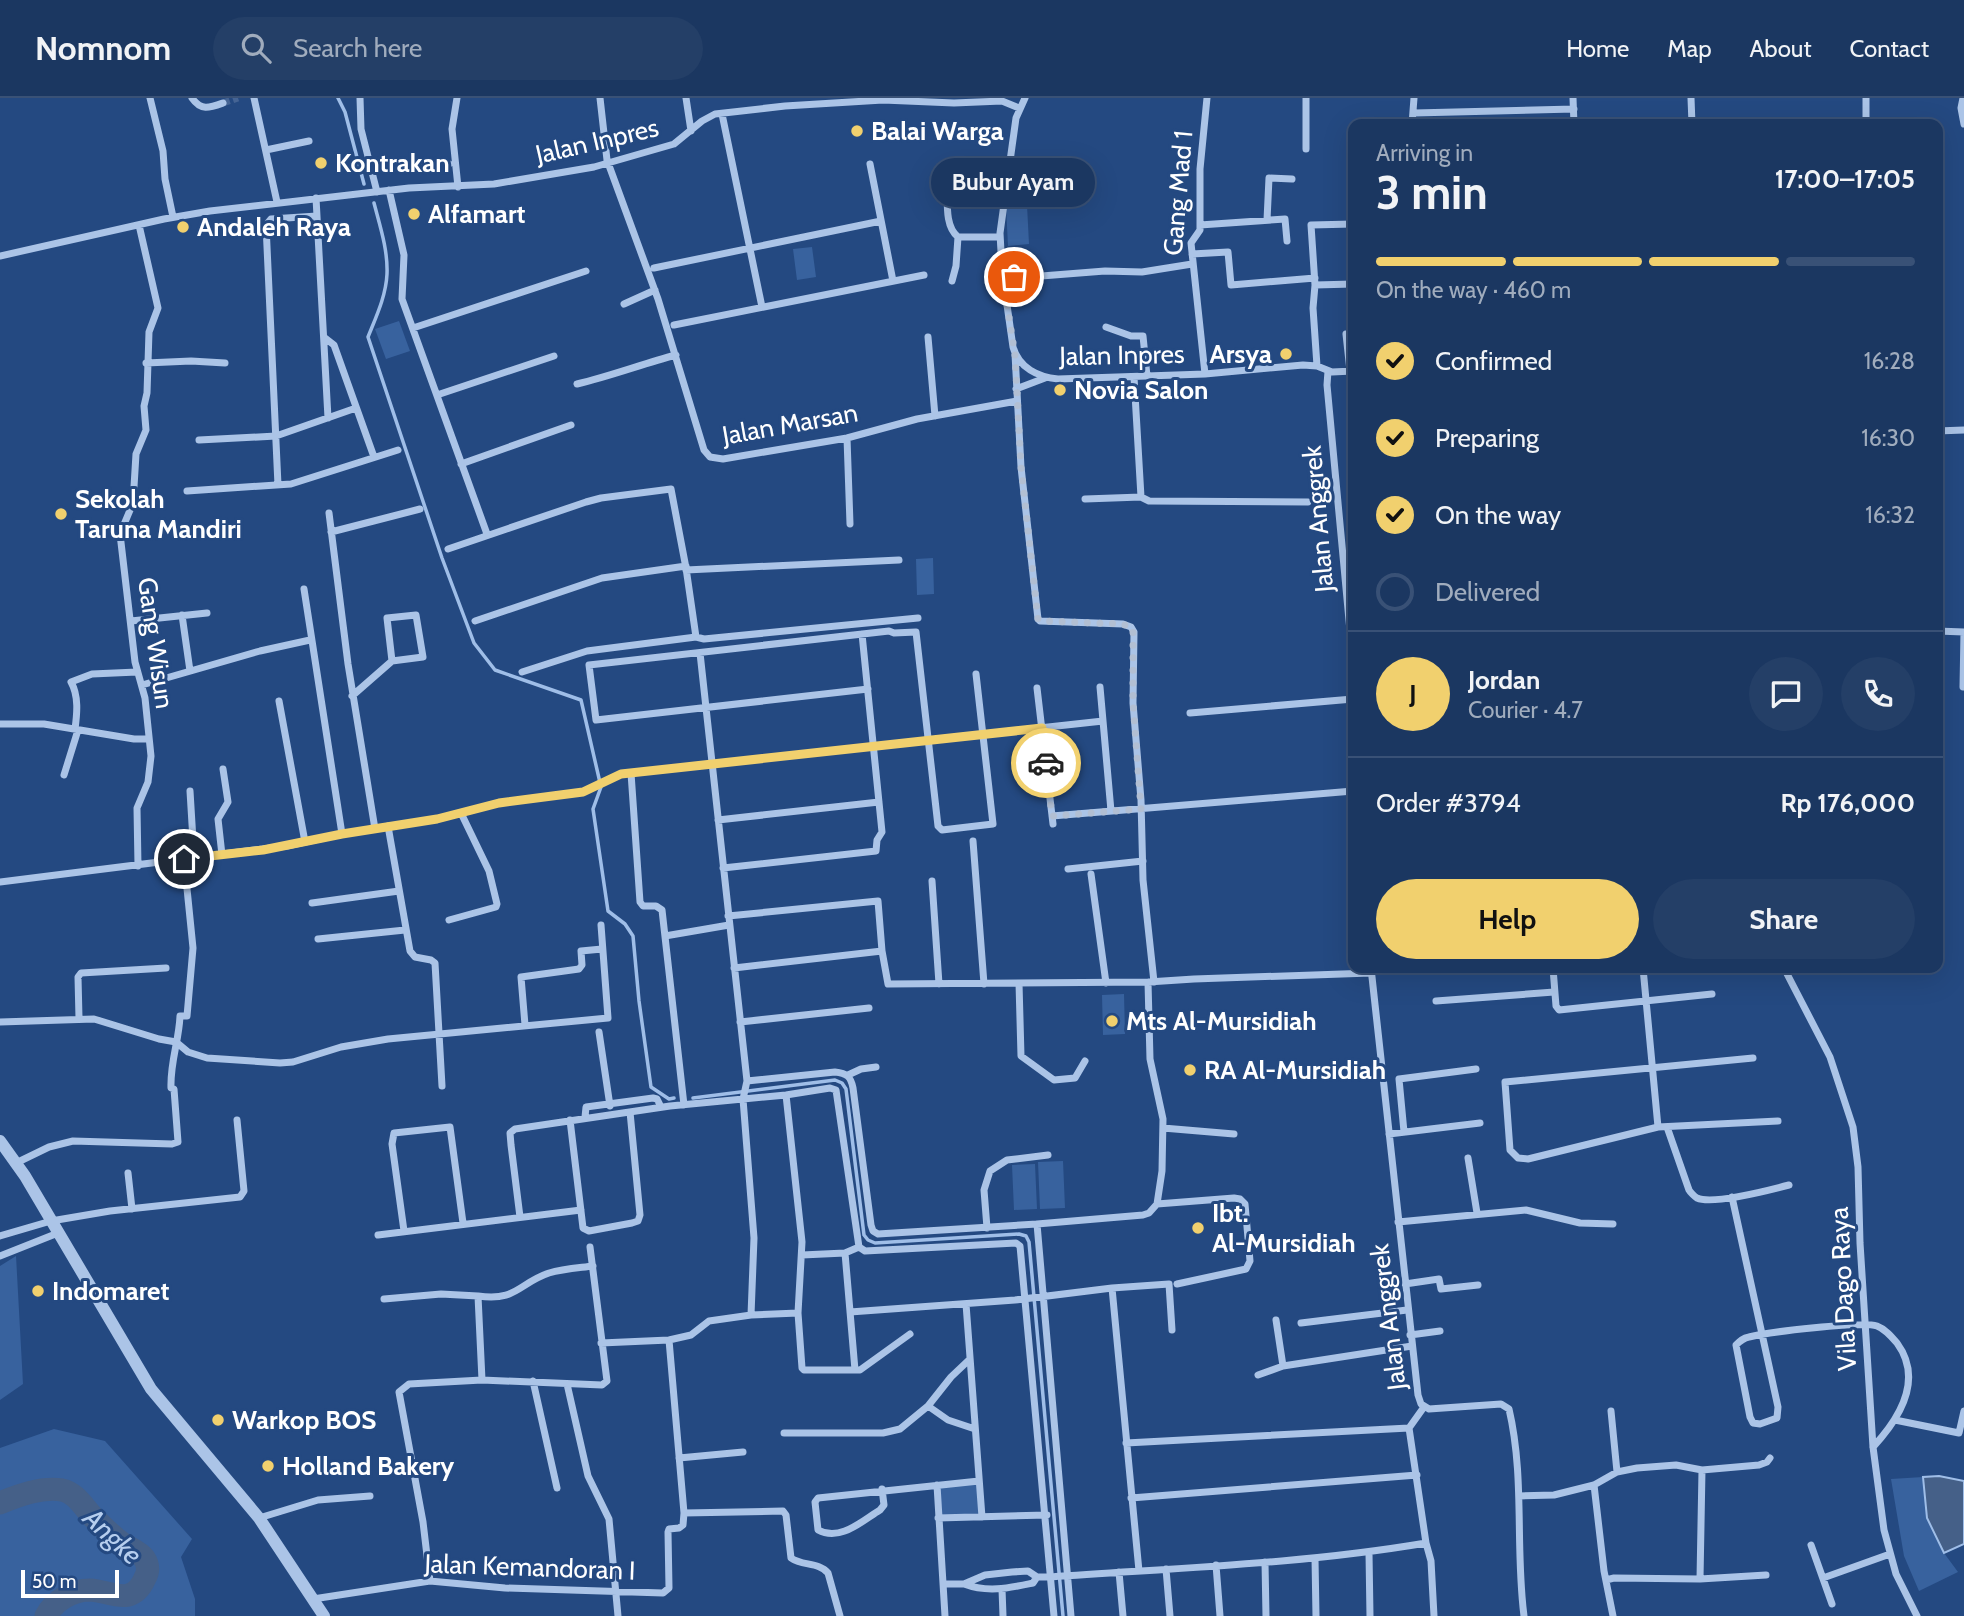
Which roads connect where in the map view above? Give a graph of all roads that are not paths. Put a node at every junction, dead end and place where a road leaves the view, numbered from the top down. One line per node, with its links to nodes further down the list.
1 (150, 98): 43 (street)
2 (191, 98): 17 (street)
3 (254, 98): 30 (street)
4 (360, 98): 31 (street)
5 (457, 98): 37 (street)
6 (600, 98): 33 (street, Jalan Marsan)
7 (686, 98): 27 (street)
8 (1025, 98): 18 (street)
9 (1207, 98): 48 (street, Gang Mad 1)
10 (1306, 98): 29 (street)
11 (1413, 98): 20 (street)
12 (1573, 98): 19 (street)
13 (1692, 98): 24 (street)
14 (1866, 98): 25 (street)
15 (1963, 98): 26 (street)
16 (785, 102): 18 (street, Jalan Inpres); 21 (street, Jalan Inpres)
17 (223, 103)
18 (1019, 108): 36 (street)
19 (1574, 109): 20 (street); 23 (street)
20 (1414, 113): 22 (street)
21 (722, 114): 27 (street, Jalan Inpres); 52 (street)
22 (1413, 119)
23 (1574, 119)
24 (1692, 119)
25 (1866, 119)
26 (1964, 124)
27 (691, 131): 33 (street, Jalan Inpres)
28 (309, 141): 30 (street)
29 (1306, 149)
30 (266, 150): 41 (street)
31 (370, 164): 32 (street); 39 (street)
32 (449, 164)
33 (609, 164): 37 (street, Jalan Inpres); 64 (street, Jalan Marsan)
34 (870, 164): 45 (street)
35 (1292, 178): 44 (street)
36 (1007, 180): 49 (street); 50 (street)
37 (458, 187): 38 (street, Jalan Inpres)
38 (389, 190): 39 (street, Jalan Inpres); 69 (street)
39 (377, 192): 40 (street, Jalan Inpres)
40 (316, 198): 41 (street, Jalan Inpres); 42 (street)
41 (277, 202): 43 (street, Jalan Inpres)
42 (317, 216): 71 (street); 94 (street)
43 (173, 217): 47 (street, Jalan Inpres)
44 (1268, 220): 48 (street); 51 (street)
45 (881, 221): 52 (street); 60 (street)
46 (1348, 224): 62 (street)
47 (139, 225): 54 (street, Jalan Inpres); 75 (street, Gang Wisun)
48 (1200, 225): 53 (street, Gang Mad 1)
49 (958, 237): 50 (street); 61 (street)
50 (1000, 237): 59 (street)
51 (1287, 241)
52 (749, 248): 56 (street); 66 (street)
53 (1192, 254): 55 (street, Gang Mad 1); 62 (street)
54 (0, 256)
55 (1192, 264): 59 (street); 80 (street, Gang Mad 1)
56 (654, 268)
57 (586, 271): 69 (street)
58 (924, 275): 60 (street)
59 (1003, 279): 73 (street)
60 (892, 281): 66 (street)
61 (952, 281)
62 (1315, 281): 63 (street); 77 (street)
63 (1348, 284)
64 (655, 290): 65 (street); 72 (street, Jalan Marsan)
65 (625, 304)
66 (762, 307): 67 (street)
67 (674, 325)
68 (1106, 327): 81 (street)
69 (413, 328): 86 (street)
70 (928, 337): 89 (street)
71 (325, 338): 88 (street); 90 (street)
72 (676, 355): 84 (street); 95 (street, Jalan Marsan)
73 (1015, 355): 82 (street, Jalan Inpres); 85 (street)
74 (554, 356): 86 (street)
75 (146, 363): 76 (street); 118 (street, Gang Wisun)
76 (225, 363)
77 (1317, 366): 78 (street, Jalan Inpres); 80 (street, Jalan Inpres)
78 (1328, 371): 79 (street, Jalan Inpres); 114 (street, Jalan Anggrek)
79 (1348, 371)
80 (1205, 374): 81 (street, Jalan Inpres)
81 (1147, 376): 83 (street, Jalan Inpres)
82 (1046, 377): 83 (street, Jalan Inpres); 85 (street)
83 (1134, 377): 102 (street)
84 (577, 384)
85 (1016, 389): 87 (street)
86 (437, 395): 99 (street)
87 (1017, 401): 89 (street, Jalan Marsan); 156 (street)
88 (356, 408): 90 (street); 98 (street)
89 (935, 416): 95 (street, Jalan Marsan)
90 (328, 418): 94 (street)
91 (571, 425): 99 (street)
92 (1964, 430): 93 (street)
93 (1943, 431)
94 (276, 436): 96 (street); 100 (street)
95 (847, 438): 107 (street)
96 (200, 440)
97 (398, 450): 98 (street)
98 (373, 457): 100 (street)
99 (461, 464): 109 (street)
100 (278, 485): 101 (street)
101 (187, 491)
102 (1141, 497): 103 (street); 104 (street)
103 (1085, 499)
104 (1308, 502)
105 (420, 509): 108 (street)
106 (329, 513): 108 (street)
107 (850, 524)
108 (331, 532): 136 (street)
109 (487, 534): 110 (street); 112 (street)
110 (448, 549)
111 (900, 560): 112 (street)
112 (686, 568): 119 (street); 123 (street)
113 (304, 589): 124 (street)
114 (1348, 610)
115 (206, 613): 116 (street)
116 (182, 615): 118 (street); 127 (street)
117 (918, 618): 123 (street)
118 (131, 621): 128 (street, Gang Wisun)
119 (475, 621)
120 (1943, 631): 121 (street)
121 (1964, 632): 133 (street)
122 (862, 635): 125 (street); 135 (street); 147 (street)
123 (696, 637): 129 (street)
124 (310, 640): 127 (street); 162 (street)
125 (700, 653): 139 (street); 139 (street)
126 (392, 662): 126 (street); 136 (street)
127 (190, 671): 131 (street)
128 (137, 673): 131 (street, Gang Wisun); 144 (street)
129 (522, 673)
130 (976, 674): 145 (street)
131 (142, 685): 146 (street, Gang Wisun)
132 (1100, 687): 141 (street)
133 (1963, 687)
134 (1037, 688): 143 (street)
135 (868, 689): 139 (street); 148 (street)
136 (352, 696): 161 (street)
137 (1348, 699): 140 (street)
138 (279, 701): 164 (street)
139 (706, 707): 149 (street)
140 (1190, 713)
141 (1103, 721): 143 (street); 157 (street)
142 (0, 724): 144 (street)
143 (1042, 728): 145 (street); 157 (street)
144 (77, 730): 146 (street); 152 (street)
145 (983, 734): 147 (street); 147 (street)
146 (148, 739): 169 (street, Gang Wisun)
147 (928, 741): 148 (street)
148 (874, 747): 149 (street); 155 (street)
149 (712, 765): 151 (street); 159 (street)
150 (223, 769): 165 (street)
151 (631, 773): 158 (street); 182 (street)
152 (64, 775)
153 (190, 791): 166 (street)
154 (1348, 791): 156 (street)
155 (879, 802): 159 (street); 170 (street)
156 (1141, 809): 157 (street); 168 (street)
157 (1111, 811)
158 (461, 813): 160 (street); 178 (street)
159 (718, 820): 170 (street)
160 (388, 826): 161 (street); 175 (street)
161 (375, 828): 162 (street)
162 (342, 834): 164 (street)
163 (973, 841): 197 (street)
164 (306, 842): 165 (street)
165 (222, 855): 166 (street)
166 (194, 858): 167 (street)
167 (184, 859): 169 (street); 209 (street)
168 (1143, 861): 171 (street); 193 (street)
169 (138, 866): 174 (street)
170 (723, 868): 177 (street)
171 (1068, 869)
172 (1091, 874): 195 (street)
173 (932, 881): 196 (street)
174 (0, 882)
175 (399, 891): 176 (street); 181 (street)
176 (312, 903)
177 (728, 916): 180 (street); 185 (street)
178 (449, 920)
179 (601, 925): 184 (street)
180 (729, 925): 182 (street); 187 (street)
181 (405, 930): 183 (street); 208 (street)
182 (665, 936): 221 (street)
183 (318, 939)
184 (603, 949): 206 (street); 206 (street)
185 (882, 951): 187 (street); 196 (street)
186 (166, 968): 203 (street)
187 (734, 968): 205 (street)
188 (1348, 971): 193 (street)
189 (1371, 973): 235 (street, Jalan Anggrek)
190 (1553, 973): 198 (street)
191 (1644, 973): 201 (street)
192 (1787, 973): 279 (street, Vila Dago Raya)
193 (1151, 982): 195 (street); 232 (street)
194 (1019, 983): 195 (street); 197 (street); 211 (street)
195 (1106, 983)
196 (939, 984): 197 (street)
197 (984, 984)
198 (1554, 992): 200 (street); 201 (street)
199 (1712, 994): 201 (street)
200 (1436, 1001)
201 (1647, 1001): 212 (street)
202 (869, 1008): 205 (street)
203 (79, 1018): 204 (street); 209 (street)
204 (0, 1022)
205 (740, 1022): 216 (street)
206 (525, 1025): 208 (street)
207 (599, 1032): 220 (street)
208 (438, 1035): 209 (street); 217 (street)
209 (176, 1042): 239 (street)
210 (1753, 1058): 212 (street)
211 (1085, 1061)
212 (1652, 1066): 230 (street); 230 (street)
213 (876, 1067): 215 (street)
214 (1476, 1069): 233 (street)
215 (848, 1075): 216 (street); 253 (street)
216 (746, 1083): 219 (street)
217 (442, 1086)
218 (786, 1095): 219 (street); 259 (street); 261 (street)
219 (743, 1097): 221 (street); 276 (street)
220 (610, 1102): 222 (street); 224 (street); 225 (street)
221 (684, 1105): 222 (street)
222 (661, 1107): 223 (street)
223 (630, 1112): 224 (street); 245 (street)
224 (611, 1114): 225 (street)
225 (585, 1117): 226 (street)
226 (570, 1119): 245 (street); 247 (street)
227 (237, 1120): 244 (street)
228 (1778, 1121): 231 (street)
229 (1480, 1124): 233 (street)
230 (1658, 1127): 231 (street)
231 (1667, 1127): 242 (street)
232 (1163, 1128): 234 (street); 243 (street)
233 (1404, 1132): 235 (street)
234 (1234, 1134)
235 (1389, 1134): 249 (street, Jalan Anggrek)
236 (0, 1141): 239 (street)
237 (1048, 1155): 253 (street)
238 (1468, 1158): 246 (street)
239 (16, 1163): 248 (street)
240 (128, 1173): 244 (street)
241 (1789, 1185): 242 (street)
242 (1732, 1198): 284 (street)
243 (1157, 1204): 251 (street); 264 (street)
244 (132, 1209): 248 (street)
245 (581, 1210): 247 (street)
246 (1477, 1213): 249 (street); 252 (street)
247 (520, 1217): 250 (street)
248 (51, 1221): 255 (street); 257 (street)
249 (1398, 1222): 265 (street, Jalan Anggrek)
250 (463, 1223): 254 (street); 254 (street)
251 (1037, 1224): 253 (street); 269 (street)
252 (1613, 1224)
253 (987, 1228)
254 (404, 1231): 256 (street)
255 (58, 1233): 262 (street); 322 (street)
256 (378, 1235)
257 (0, 1236)
258 (590, 1247): 263 (street)
259 (859, 1247): 260 (street); 271 (street)
260 (845, 1253): 261 (street); 274 (street)
261 (802, 1255): 275 (street)
262 (0, 1256)
263 (593, 1266): 268 (street); 286 (street)
264 (1177, 1284)
265 (1405, 1284): 266 (street); 273 (street, Jalan Anggrek)
266 (1478, 1285)
267 (1112, 1288): 269 (street); 280 (street); 303 (street)
268 (478, 1296): 270 (street); 292 (street)
269 (1042, 1297): 271 (street); 335 (street)
270 (384, 1299)
271 (1026, 1299): 272 (street); 320 (street)
272 (966, 1304): 274 (street); 288 (street)
273 (1407, 1310): 278 (street); 283 (street, Jalan Anggrek)
274 (850, 1312): 290 (street)
275 (798, 1313): 276 (street); 290 (street)
276 (751, 1315): 285 (street)
277 (1276, 1320): 289 (street)
278 (1301, 1323)
279 (1865, 1324): 284 (street); 299 (street); 304 (street, Vila Dago Raya)
280 (1172, 1330)
281 (1440, 1331): 283 (street)
282 (910, 1334): 290 (street)
283 (1410, 1335): 287 (street, Jalan Anggrek)
284 (1762, 1335): 284 (street)
285 (669, 1340): 286 (street); 306 (street)
286 (601, 1343): 294 (street)
287 (1412, 1346): 289 (street); 296 (street, Jalan Anggrek)
288 (970, 1359): 295 (street); 301 (street)
289 (1283, 1366): 291 (street)
290 (855, 1370)
291 (1258, 1375)
292 (482, 1380): 293 (street); 341 (street)
293 (533, 1381): 294 (street); 314 (street)
294 (567, 1384): 345 (street)
295 (928, 1406): 301 (street); 302 (street)
296 (1424, 1407): 300 (street); 317 (street, Jalan Anggrek)
297 (1611, 1410): 309 (street)
298 (1964, 1411): 299 (street)
299 (1895, 1420): 304 (street)
300 (1409, 1428): 303 (street); 310 (street)
301 (975, 1429): 311 (street)
302 (784, 1433)
303 (1126, 1443): 318 (street)
304 (1873, 1447): 327 (street, Vila Dago Raya)
305 (743, 1452): 306 (street)
306 (679, 1458): 319 (street)
307 (1770, 1458): 308 (street)
308 (1702, 1470): 309 (street); 339 (street)
309 (1617, 1472): 313 (street)
310 (1417, 1475): 318 (street); 324 (street)
311 (979, 1481): 312 (street); 321 (street)
312 (937, 1485): 315 (street); 323 (street)
313 (1594, 1485): 317 (street); 340 (street)
314 (557, 1488)
315 (882, 1489): 315 (street)
316 (370, 1496): 322 (street)
317 (1519, 1496): 362 (street, Jalan Anggrek)
318 (1131, 1498): 332 (street)
319 (684, 1513): 345 (street, Jalan Kemandoran I); 350 (street)
320 (1046, 1515): 321 (street); 337 (street)
321 (982, 1517): 323 (street)
322 (259, 1518): 346 (street)
323 (938, 1518): 342 (street)
324 (1426, 1543): 326 (street); 361 (street)
325 (1811, 1545): 338 (street)
326 (1369, 1553): 328 (street); 360 (street)
327 (1890, 1554): 338 (street); 364 (street, Vila Dago Raya)
328 (1315, 1558): 329 (street); 359 (street)
329 (1265, 1562): 330 (street); 358 (street)
330 (1216, 1565): 331 (street); 357 (street)
331 (1166, 1569): 332 (street); 356 (street)
332 (1139, 1571): 333 (street)
333 (1119, 1572): 335 (street); 355 (street)
334 (1766, 1575): 339 (street)
335 (1069, 1576): 337 (street); 354 (street)
336 (1037, 1577): 337 (street); 343 (street); 344 (street)
337 (1052, 1577): 353 (street)
338 (1823, 1578): 347 (street)
339 (1700, 1579): 340 (street)
340 (1606, 1580): 363 (street)
341 (430, 1581): 345 (street, Jalan Kemandoran I); 346 (street, Jalan Kemandoran I)
342 (943, 1584): 343 (street); 351 (street)
343 (964, 1584): 344 (street)
344 (1002, 1590): 352 (street)
345 (616, 1592): 349 (street)
346 (313, 1599): 348 (street)
347 (1832, 1604)
348 (324, 1616)
349 (618, 1616)
350 (841, 1616)
351 (944, 1616)
352 (1003, 1616)
353 (1055, 1616)
354 (1071, 1616)
355 (1123, 1616)
356 (1170, 1616)
357 (1220, 1616)
358 (1266, 1616)
359 (1316, 1616)
360 (1370, 1616)
361 (1434, 1616)
362 (1524, 1616)
363 (1613, 1616)
364 (1917, 1616)

